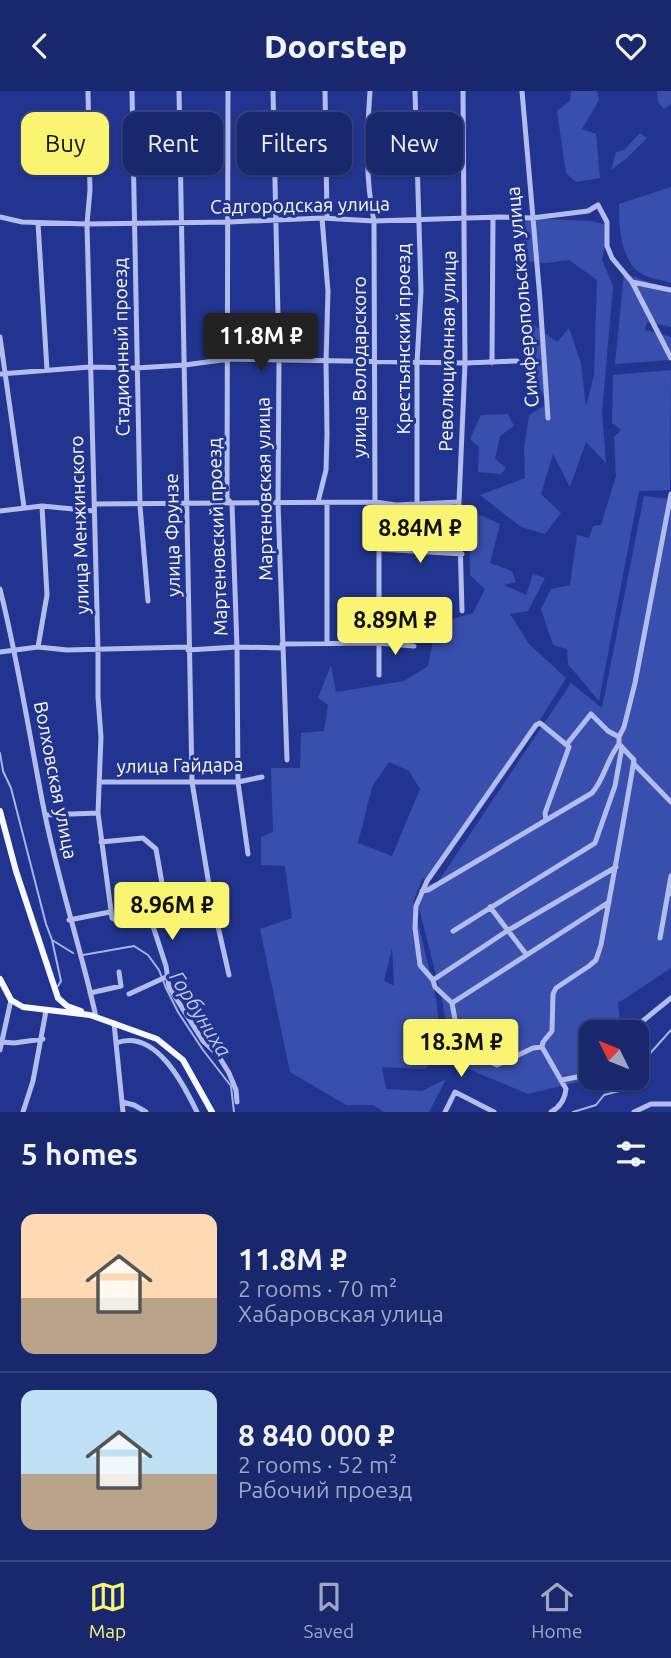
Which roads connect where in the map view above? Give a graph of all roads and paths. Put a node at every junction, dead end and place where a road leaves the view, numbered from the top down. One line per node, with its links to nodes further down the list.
1 (88, 91): 23 (street, улица Менжинского)
2 (132, 91): 22 (street, Стадионный проезд)
3 (179, 91): 19 (street, улица Фрунзе)
4 (228, 91): 20 (street, Мартеновский проезд)
5 (274, 91): 16 (street, Мартеновская улица)
6 (325, 91): 13 (street)
7 (370, 91): 18 (street, улица Володарского)
8 (415, 91): 17 (street, Крестьянский проезд)
9 (463, 91): 14 (street, Революционная улица)
10 (522, 91): 15 (street, Симферопольская улица)
11 (0, 217): 21 (street, Садгородская улица)
12 (493, 217): 14 (street, Садгородская улица); 15 (street, Садгородская улица); 35 (street)
13 (324, 218): 16 (street, Садгородская улица); 18 (street, Садгородская улица); 30 (street)
14 (464, 218): 17 (street, Садгородская улица); 34 (street, Революционная улица)
15 (532, 218): 24 (street, Садгородская улица); 41 (street, Симферопольская улица)
16 (276, 219): 20 (street, Садгородская улица); 29 (street, Мартеновская улица)
17 (419, 219): 18 (street, Садгородская улица); 33 (street, Крестьянский проезд)
18 (374, 221): 31 (street, улица Володарского)
19 (182, 222): 20 (street, Садгородская улица); 22 (street, Садгородская улица); 36 (street, улица Фрунзе)
20 (230, 222): 28 (street, Мартеновский проезд)
21 (38, 223): 23 (street, Садгородская улица); 39 (street)
22 (134, 223): 23 (street, Садгородская улица); 38 (street, Стадионный проезд)
23 (87, 224): 37 (street, улица Менжинского)
24 (632, 282): 25 (street); 27 (street)
25 (671, 290)
26 (0, 337): 40 (street)
27 (671, 358)
28 (229, 359): 29 (street); 36 (street); 49 (street, Мартеновский проезд)
29 (279, 360): 30 (street); 46 (street, Мартеновская улица)
30 (326, 361): 31 (street); 43 (street)
31 (375, 361): 33 (street); 44 (street, улица Володарского)
32 (517, 361): 35 (street)
33 (418, 363): 34 (street); 48 (street, Крестьянский проезд)
34 (466, 363): 35 (street); 45 (street, Революционная улица)
35 (492, 363)
36 (185, 365): 38 (street); 50 (street, улица Фрунзе)
37 (90, 366): 38 (street); 39 (street); 54 (street, улица Менжинского)
38 (136, 368): 52 (street, Стадионный проезд)
39 (47, 370): 40 (street)
40 (3, 373): 53 (street)
41 (548, 418)
42 (671, 494): 72 (street)
43 (318, 502): 46 (street); 47 (street)
44 (375, 502): 47 (street); 48 (street); 56 (street, улица Володарского)
45 (458, 502): 48 (street); 57 (street, Революционная улица)
46 (278, 503): 49 (street); 63 (street, Мартеновская улица)
47 (327, 503): 62 (street)
48 (417, 503)
49 (232, 504): 50 (street); 66 (street, Мартеновский проезд)
50 (187, 505): 52 (street); 67 (street, улица Фрунзе)
51 (41, 506): 53 (street); 54 (street); 65 (street)
52 (140, 506): 54 (street); 59 (street, Стадионный проезд)
53 (24, 507): 55 (street)
54 (94, 508): 69 (street, улица Менжинского)
55 (0, 511)
56 (379, 549): 57 (street); 61 (street, улица Володарского)
57 (462, 554): 60 (street, Революционная улица)
58 (0, 589): 68 (street, Волховская улица)
59 (148, 601)
60 (462, 611)
61 (377, 643): 62 (street); 64 (street); 71 (street, улица Володарского)
62 (327, 644): 63 (street)
63 (283, 646): 66 (street); 74 (street, Мартеновская улица)
64 (414, 646)
65 (38, 647): 68 (street); 69 (street)
66 (237, 647): 67 (street); 79 (street, Мартеновский проезд)
67 (188, 648): 69 (street); 78 (street, улица Фрунзе)
68 (15, 650): 70 (street); 83 (street, Волховская улица)
69 (98, 650): 77 (street, улица Менжинского)
70 (0, 652)
71 (379, 675)
72 (620, 743): 73 (street); 75 (street); 84 (street); 92 (street)
73 (566, 744): 84 (street); 89 (street)
74 (287, 760)
75 (633, 764): 80 (street); 87 (street)
76 (262, 777): 79 (street, улица Гайдара)
77 (99, 782): 78 (street, улица Гайдара); 82 (street, улица Менжинского)
78 (192, 782): 79 (street, улица Гайдара); 101 (street, улица Фрунзе)
79 (239, 782): 86 (street, Мартеновский проезд)
80 (671, 802)
81 (0, 811): 111 (main road)
82 (98, 813): 83 (street); 85 (street, улица Менжинского)
83 (46, 815): 94 (street, Волховская улица)
84 (547, 820): 89 (street)
85 (101, 842): 93 (street, улица Менжинского); 95 (street)
86 (248, 855)
87 (616, 867): 91 (street); 97 (street)
88 (671, 876): 90 (street)
89 (422, 891): 104 (street)
90 (669, 893): 98 (street)
91 (609, 902): 99 (street); 118 (street)
92 (490, 907): 96 (street); 97 (street)
93 (110, 912): 94 (street); 95 (street)
94 (69, 920): 105 (street, Волховская улица)
95 (151, 920): 102 (street)
96 (453, 931)
97 (508, 931): 99 (street); 104 (street)
98 (660, 938)
99 (526, 954): 109 (street)
100 (119, 972): 105 (street)
101 (229, 975)
102 (166, 977): 106 (street); 122 (street)
103 (0, 979): 108 (main road)
104 (433, 981): 109 (street)
105 (90, 993): 111 (street, Волховская улица)
106 (129, 994)
107 (671, 999): 112 (street)
108 (11, 1000): 110 (main road); 114 (street)
109 (452, 1003): 118 (street)
110 (46, 1011): 111 (main road); 115 (street)
111 (93, 1016): 113 (main road)
112 (644, 1020)
113 (114, 1023): 117 (street); 129 (main road)
114 (3, 1031): 116 (street)
115 (43, 1039): 116 (street); 125 (street)
116 (2, 1042): 119 (street)
117 (116, 1043): 123 (street); 128 (street)
118 (542, 1047): 121 (street)
119 (0, 1050)
120 (579, 1077): 121 (street)
121 (562, 1080): 132 (street)
122 (237, 1102)
123 (122, 1103): 126 (street); 127 (street)
124 (671, 1104): 133 (street)
125 (23, 1112)
126 (122, 1112)
127 (146, 1112)
128 (197, 1112)
129 (212, 1112)
130 (445, 1112): 131 (street)
131 (494, 1112)
132 (551, 1112)
133 (634, 1112)

